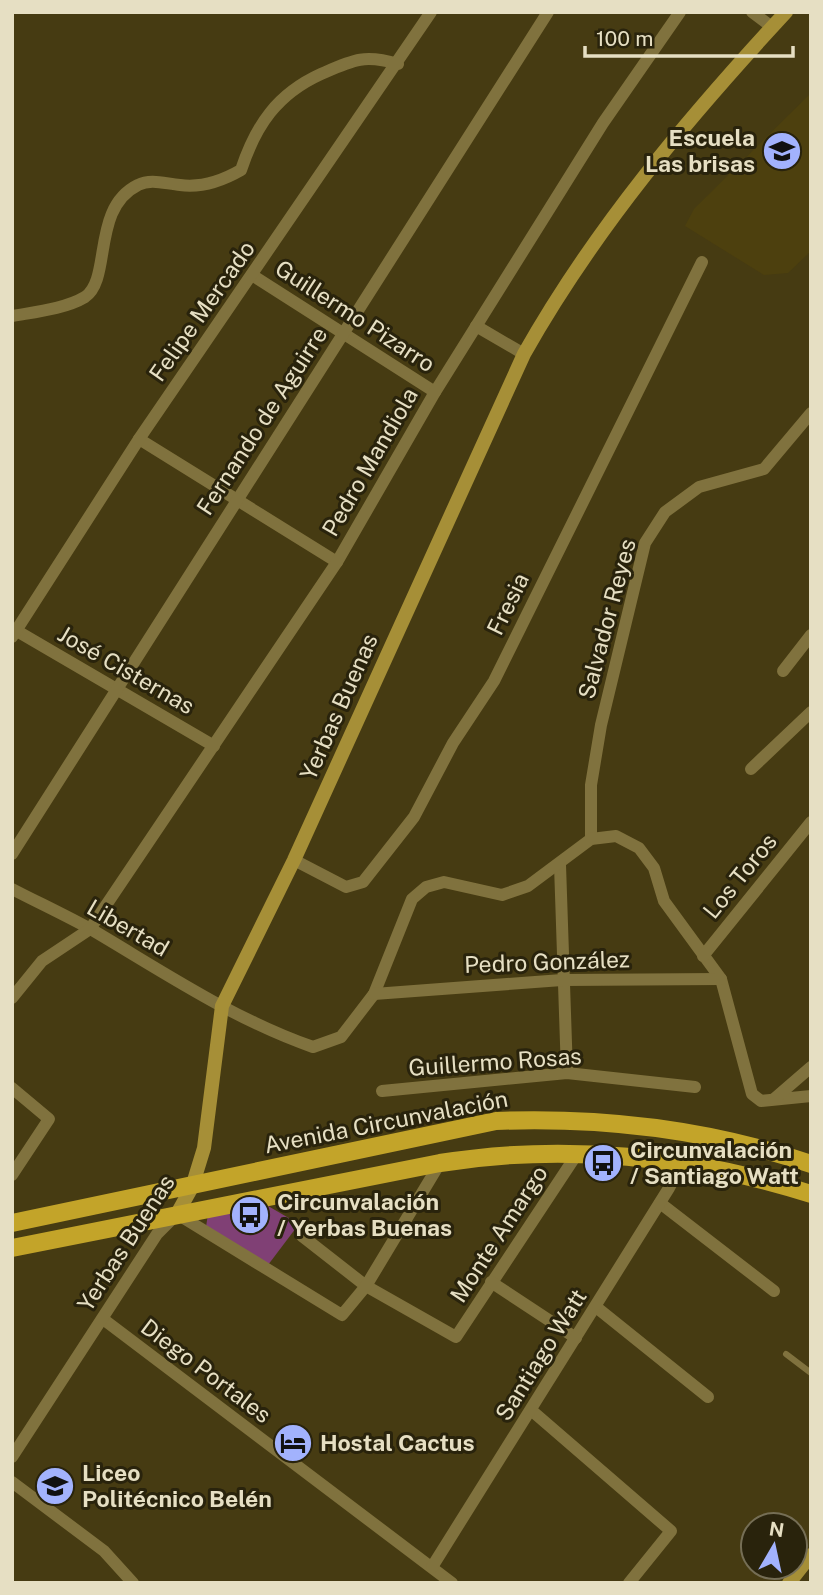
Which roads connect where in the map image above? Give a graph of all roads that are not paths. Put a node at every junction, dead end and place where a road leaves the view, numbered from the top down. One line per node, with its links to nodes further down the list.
1 (431, 12): 7 (street, Felipe Mercado)
2 (548, 12): 12 (street, Fernando de Aguirre)
3 (680, 12): 11 (street, Pedro Mandiola)
4 (752, 12): 6 (street)
5 (786, 12): 6 (street, Yerbas Buenas)
6 (772, 27): 13 (street, Yerbas Buenas)
7 (398, 64): 9 (street, Felipe Mercado); 10 (street)
8 (702, 262): 29 (street, Fresia)
9 (252, 275): 12 (street, Guillermo Pizarro); 16 (street, Felipe Mercado)
10 (12, 317)
11 (477, 326): 13 (street); 14 (street, Pedro Mandiola)
12 (342, 334): 14 (street, Guillermo Pizarro); 17 (street, Fernando de Aguirre)
13 (524, 354): 29 (street, Yerbas Buenas)
14 (435, 392): 18 (street, Pedro Mandiola)
15 (811, 413): 27 (street, Salvador Reyes)
16 (139, 439): 17 (street); 19 (street, Felipe Mercado)
17 (236, 500): 18 (street); 22 (street, Fernando de Aguirre)
18 (337, 562): 24 (street, Pedro Mandiola)
19 (14, 632): 22 (street, José Cisternas)
20 (811, 635): 21 (street)
21 (783, 671)
22 (117, 687): 24 (street, José Cisternas); 28 (street, Fernando de Aguirre)
23 (811, 712): 25 (street)
24 (214, 746): 32 (street, Pedro Mandiola)
25 (751, 769)
26 (811, 822): 33 (street, Los Toros)
27 (592, 839): 30 (street); 33 (street)
28 (12, 854)
29 (294, 860): 38 (street, Yerbas Buenas)
30 (561, 865): 34 (street); 36 (street)
31 (12, 889): 32 (street, Libertad)
32 (90, 929): 37 (street); 38 (street, Libertad)
33 (703, 956): 35 (street)
34 (562, 979): 35 (street, Pedro González); 36 (street, Pedro González); 40 (street)
35 (721, 979): 45 (street)
36 (374, 994): 38 (street)
37 (12, 998)
38 (222, 1006): 52 (street, Yerbas Buenas)
39 (811, 1067): 45 (street)
40 (567, 1073): 41 (street, Guillermo Rosas); 43 (street, Guillermo Rosas)
41 (695, 1087)
42 (12, 1088): 51 (street)
43 (382, 1091)
44 (811, 1096): 45 (street)
45 (774, 1099)
46 (707, 1135): 49 (main road); 50 (main road, Avenida Circunvalación); 52 (main road, Avenida Circunvalación)
47 (577, 1154): 48 (main road); 49 (main road); 59 (street, Monte Amargo)
48 (440, 1163): 55 (main road); 60 (street)
49 (682, 1163): 53 (main road); 54 (street, Santiago Watt)
50 (811, 1164)
51 (12, 1175)
52 (192, 1187): 55 (street, Yerbas Buenas); 56 (main road, Avenida Circunvalación)
53 (811, 1194)
54 (660, 1203): 61 (street); 62 (street, Santiago Watt)
55 (177, 1214): 58 (main road); 60 (street); 63 (street, Yerbas Buenas)
56 (12, 1223)
57 (302, 1236): 60 (street)
58 (12, 1248)
59 (491, 1282): 60 (street, Monte Amargo); 64 (street)
60 (366, 1286)
61 (774, 1291)
62 (596, 1307): 64 (street, Santiago Watt); 67 (street)
63 (103, 1319): 69 (street, Yerbas Buenas); 72 (street, Diego Portales)
64 (576, 1338): 68 (street, Santiago Watt)
65 (786, 1354): 66 (lane)
66 (811, 1373)
67 (708, 1397)
68 (531, 1410): 72 (street, Santiago Watt); 75 (street)
69 (12, 1457)
70 (12, 1482): 73 (street)
71 (811, 1555): 76 (street)
72 (432, 1567): 74 (street, Diego Portales)
73 (133, 1583)
74 (452, 1583)
75 (628, 1583)
76 (789, 1583)

